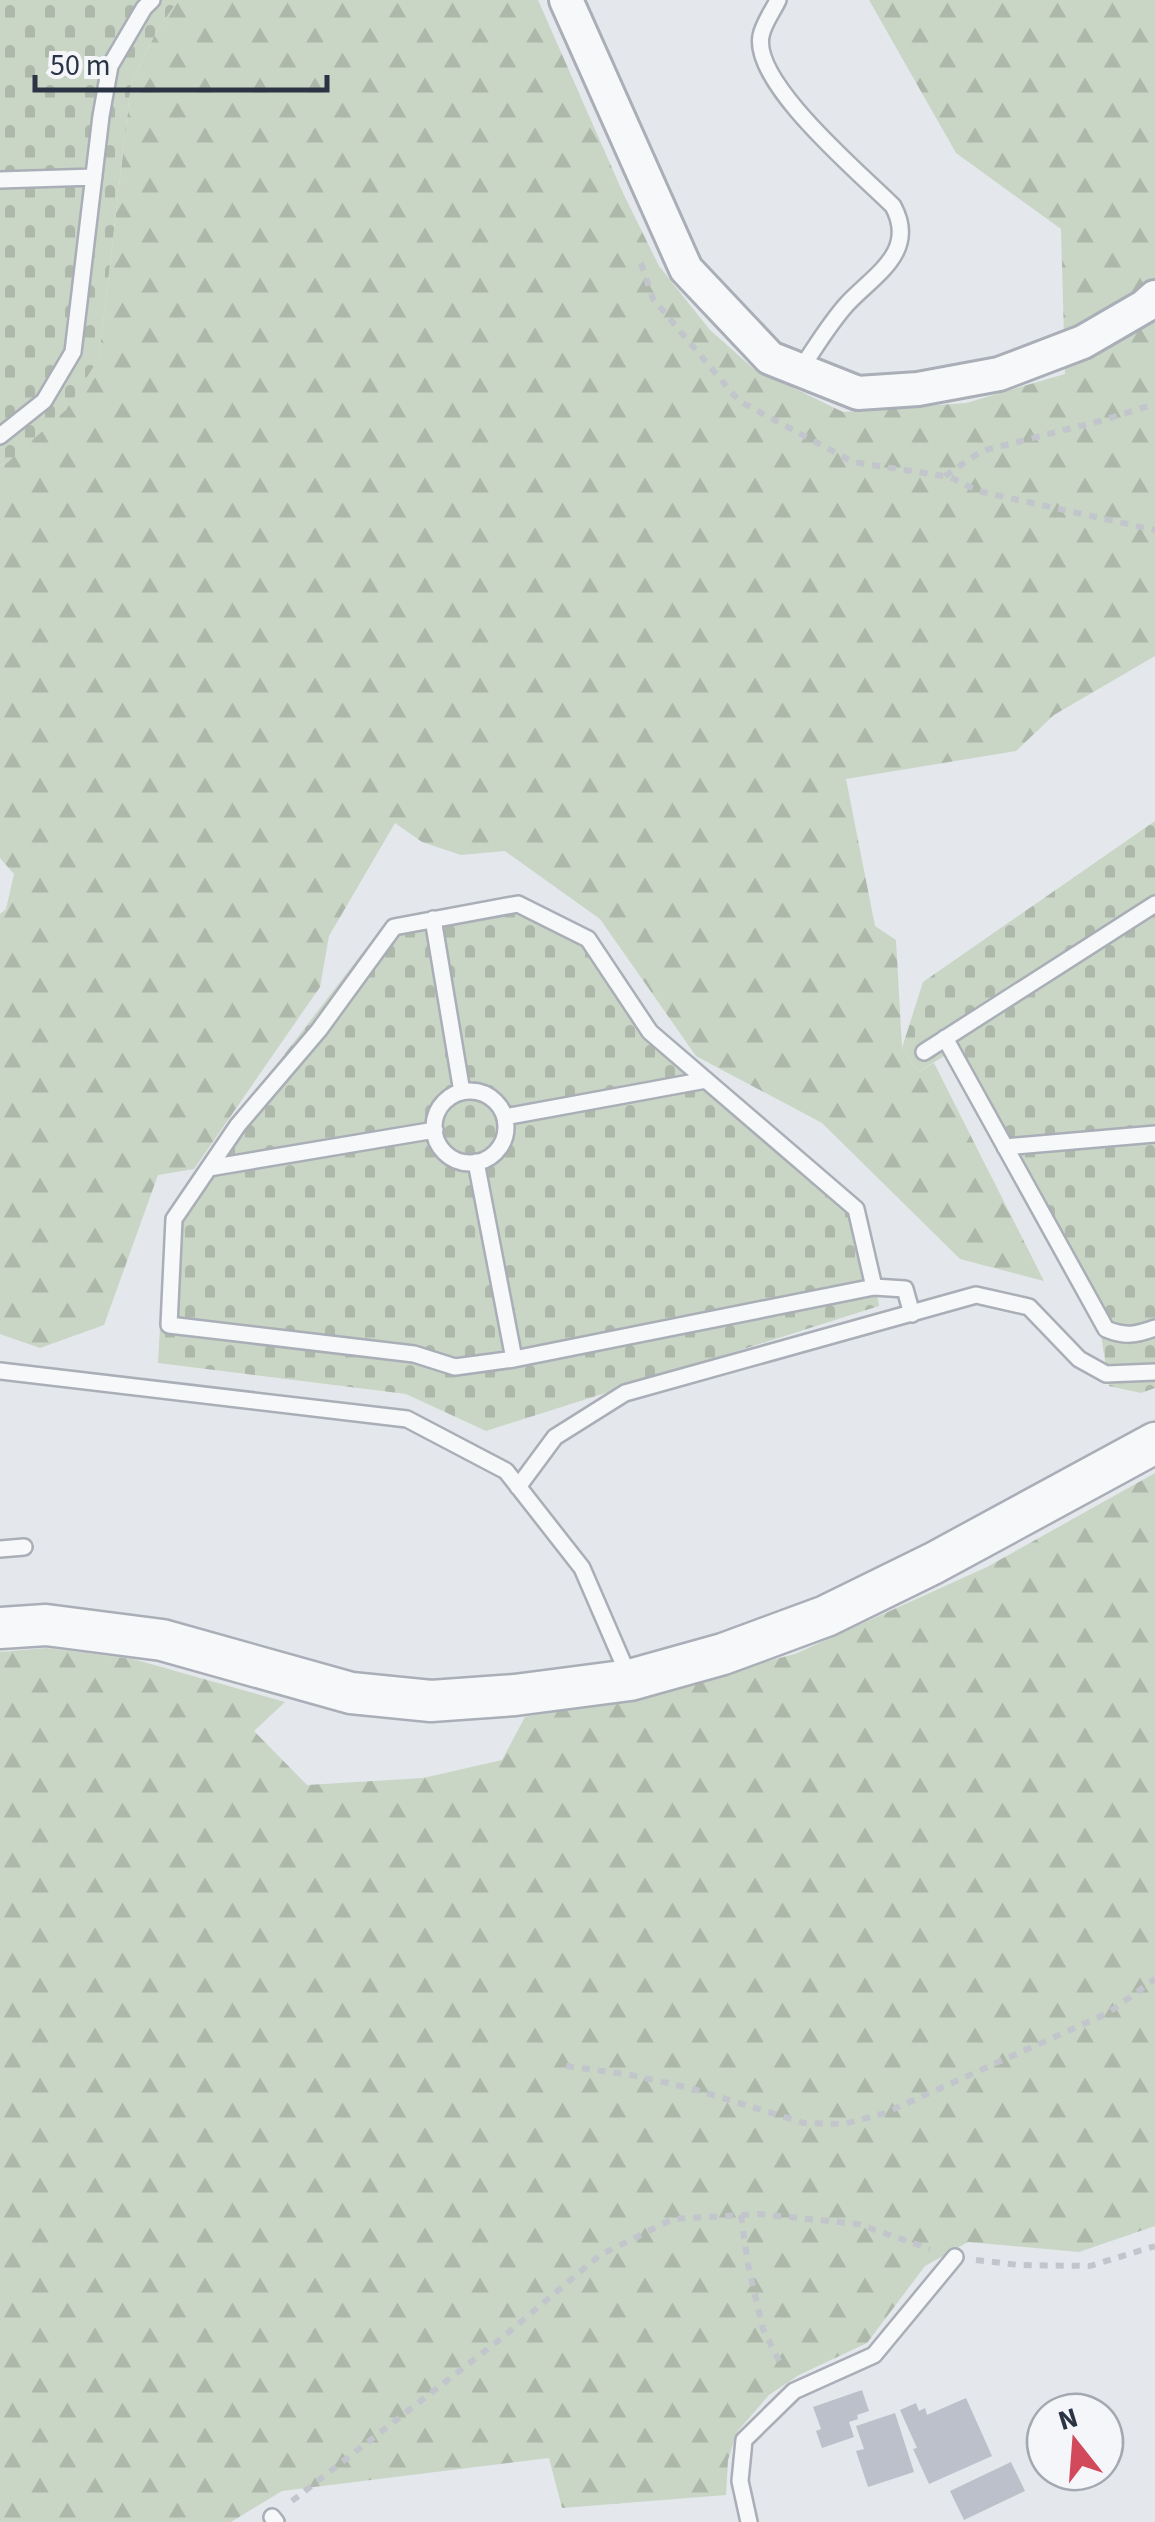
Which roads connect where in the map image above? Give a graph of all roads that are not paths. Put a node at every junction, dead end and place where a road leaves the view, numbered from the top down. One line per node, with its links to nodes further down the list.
1 (152, 0): 4 (lane)
2 (566, 0): 7 (street)
3 (778, 0): 7 (lane)
4 (94, 177): 5 (lane); 8 (lane)
5 (0, 180)
6 (1155, 297): 7 (street)
7 (800, 370)
8 (0, 436)
9 (1155, 904): 11 (lane)
10 (433, 919): 13 (lane); 14 (lane); 20 (lane)
11 (944, 1038): 12 (lane); 18 (lane)
12 (924, 1052)
13 (706, 1080): 15 (lane); 21 (lane)
14 (462, 1092): 15 (lane); 16 (lane)
15 (505, 1118): 19 (lane)
16 (435, 1130): 19 (lane); 20 (lane)
17 (1155, 1134): 18 (lane)
18 (1005, 1147): 23 (lane)
19 (476, 1162): 24 (lane)
20 (209, 1168): 24 (lane)
21 (874, 1287): 22 (lane); 24 (lane)
22 (912, 1314): 26 (lane); 28 (lane)
23 (1155, 1328)
24 (514, 1359)
25 (0, 1371): 28 (lane)
26 (1155, 1372)
27 (1155, 1444): 32 (street)
28 (518, 1487): 32 (lane)
29 (24, 1547): 30 (lane)
30 (0, 1550)
31 (0, 1628): 32 (street)
32 (630, 1680)
33 (955, 2257): 34 (lane)
34 (749, 2522)

